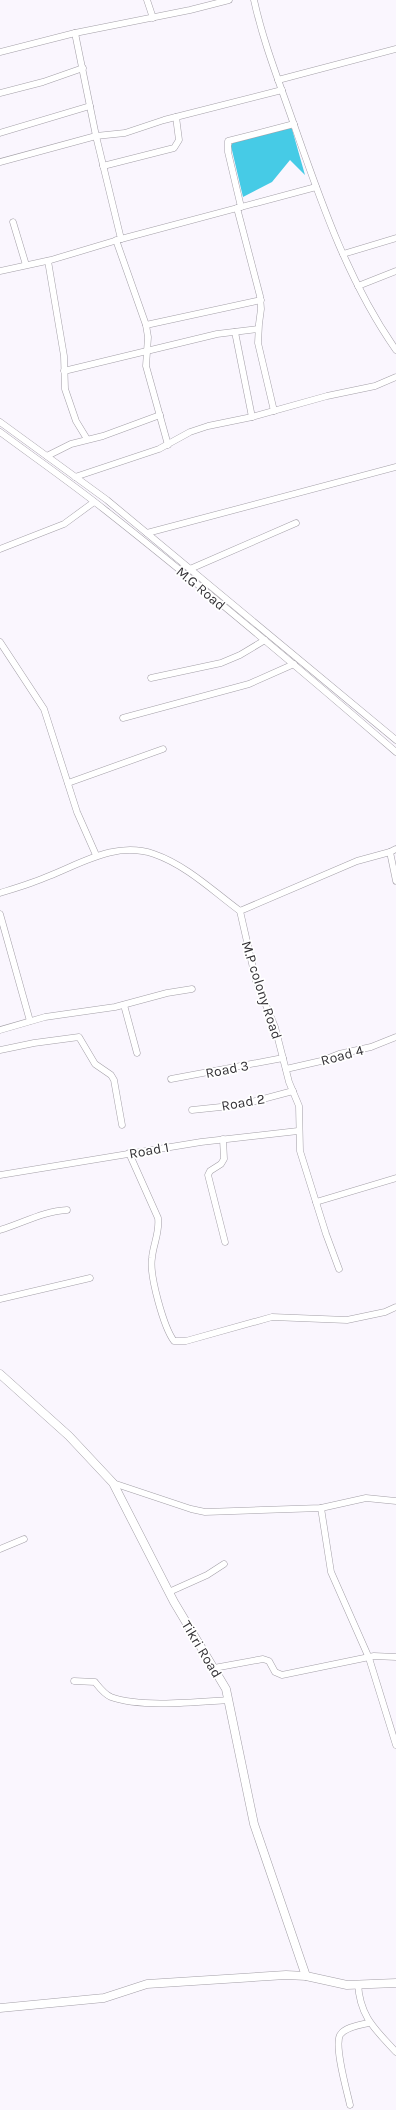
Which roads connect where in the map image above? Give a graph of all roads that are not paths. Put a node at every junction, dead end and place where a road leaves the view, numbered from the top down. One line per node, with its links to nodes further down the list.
1 (147, 0): 4 (street)
2 (229, 0): 4 (street)
3 (254, 0): 9 (street)
4 (153, 18): 5 (street)
5 (75, 33): 7 (street); 8 (street)
6 (396, 49): 9 (street)
7 (0, 52)
8 (83, 68): 11 (street); 12 (street)
9 (278, 80): 10 (street)
10 (282, 90): 13 (street); 14 (street)
11 (0, 93)
12 (90, 106): 15 (street); 16 (street)
13 (176, 117): 16 (street); 18 (street)
14 (294, 124): 19 (street); 20 (street)
15 (0, 133)
16 (96, 136): 17 (street); 18 (street)
17 (0, 162)
18 (103, 166): 23 (street)
19 (316, 187): 20 (street); 24 (street)
20 (239, 208): 23 (street); 30 (street)
21 (13, 222): 26 (street)
22 (396, 238): 24 (street)
23 (119, 240): 25 (street); 31 (street)
24 (343, 254): 29 (street)
25 (48, 261): 26 (street); 36 (street)
26 (26, 265): 27 (street)
27 (0, 271)
28 (396, 271): 29 (street)
29 (358, 286): 35 (street)
30 (261, 300): 31 (street); 32 (street)
31 (146, 325): 34 (street)
32 (258, 329): 33 (street); 38 (street)
33 (235, 332): 34 (street); 40 (street)
34 (146, 350): 36 (street); 39 (street)
35 (396, 350)
36 (64, 371): 43 (street)
37 (396, 377): 38 (street)
38 (274, 411): 40 (street)
39 (160, 415): 43 (street); 44 (street)
40 (252, 417): 44 (street)
41 (0, 422): 45 (street, M.G Road)
42 (0, 432): 49 (street, M.G Road)
43 (87, 439): 45 (street)
44 (168, 445): 47 (street)
45 (47, 456): 47 (street, M.G Road)
46 (396, 467): 51 (street)
47 (75, 477): 48 (street, M.G Road)
48 (103, 497): 49 (street); 51 (street, M.G Road)
49 (96, 503): 52 (street); 55 (street, M.G Road)
50 (296, 523): 53 (street)
51 (147, 534): 53 (street, M.G Road)
52 (0, 549)
53 (190, 569): 54 (street, M.G Road)
54 (247, 617): 55 (street); 61 (street, M.G Road)
55 (243, 622): 56 (street, M.G Road)
56 (265, 640): 58 (street, M.G Road); 59 (street)
57 (0, 642): 64 (street)
58 (294, 664): 60 (street); 63 (street, M.G Road)
59 (151, 678)
60 (123, 718)
61 (396, 740)
62 (163, 749): 64 (street)
63 (396, 752)
64 (68, 783): 67 (street)
65 (396, 849): 66 (street)
66 (390, 852): 68 (street); 70 (street)
67 (96, 855): 69 (street); 70 (street)
68 (396, 881)
69 (0, 894)
70 (240, 911): 79 (street, M.P colony Road)
71 (0, 914): 74 (street)
72 (192, 989): 73 (street)
73 (124, 1005): 74 (street); 78 (street)
74 (30, 1021): 75 (street)
75 (0, 1030)
76 (396, 1037): 80 (street, Road 4)
77 (0, 1050): 84 (street)
78 (137, 1052)
79 (283, 1058): 80 (street, M.P colony Road); 81 (street, Road 3)
80 (286, 1069): 82 (street, M.P colony Road)
81 (171, 1079)
82 (293, 1091): 83 (street, Road 2); 85 (street, M.P colony Road)
83 (192, 1110)
84 (122, 1125)
85 (298, 1131): 86 (street, Road 1); 90 (street, M.P colony Road)
86 (223, 1139): 87 (street, Road 1); 93 (street)
87 (129, 1153): 88 (street, Road 1); 97 (street)
88 (0, 1175)
89 (396, 1178): 90 (street)
90 (316, 1202): 94 (street, M.P colony Road)
91 (68, 1210): 92 (street)
92 (0, 1230)
93 (225, 1242)
94 (339, 1268)
95 (90, 1278): 96 (street)
96 (0, 1299)
97 (396, 1307)
98 (0, 1374): 99 (street, Tikri Road)
99 (113, 1483): 101 (street); 105 (street, Tikri Road)
100 (396, 1501): 101 (street)
101 (321, 1508): 107 (street)
102 (24, 1540): 103 (street)
103 (0, 1548)
104 (224, 1564): 105 (street)
105 (169, 1592): 108 (street, Tikri Road)
106 (396, 1657): 107 (street)
107 (369, 1658): 108 (street); 111 (street)
108 (214, 1668): 110 (street, Tikri Road)
109 (74, 1681): 110 (street)
110 (228, 1700): 112 (street, Tikri Road)
111 (396, 1745)
112 (306, 1976): 113 (street); 115 (street)
113 (358, 1984): 114 (street); 116 (street)
114 (396, 1984)
115 (0, 2008)
116 (368, 2023): 117 (street); 118 (street)
117 (396, 2052)
118 (350, 2105)

